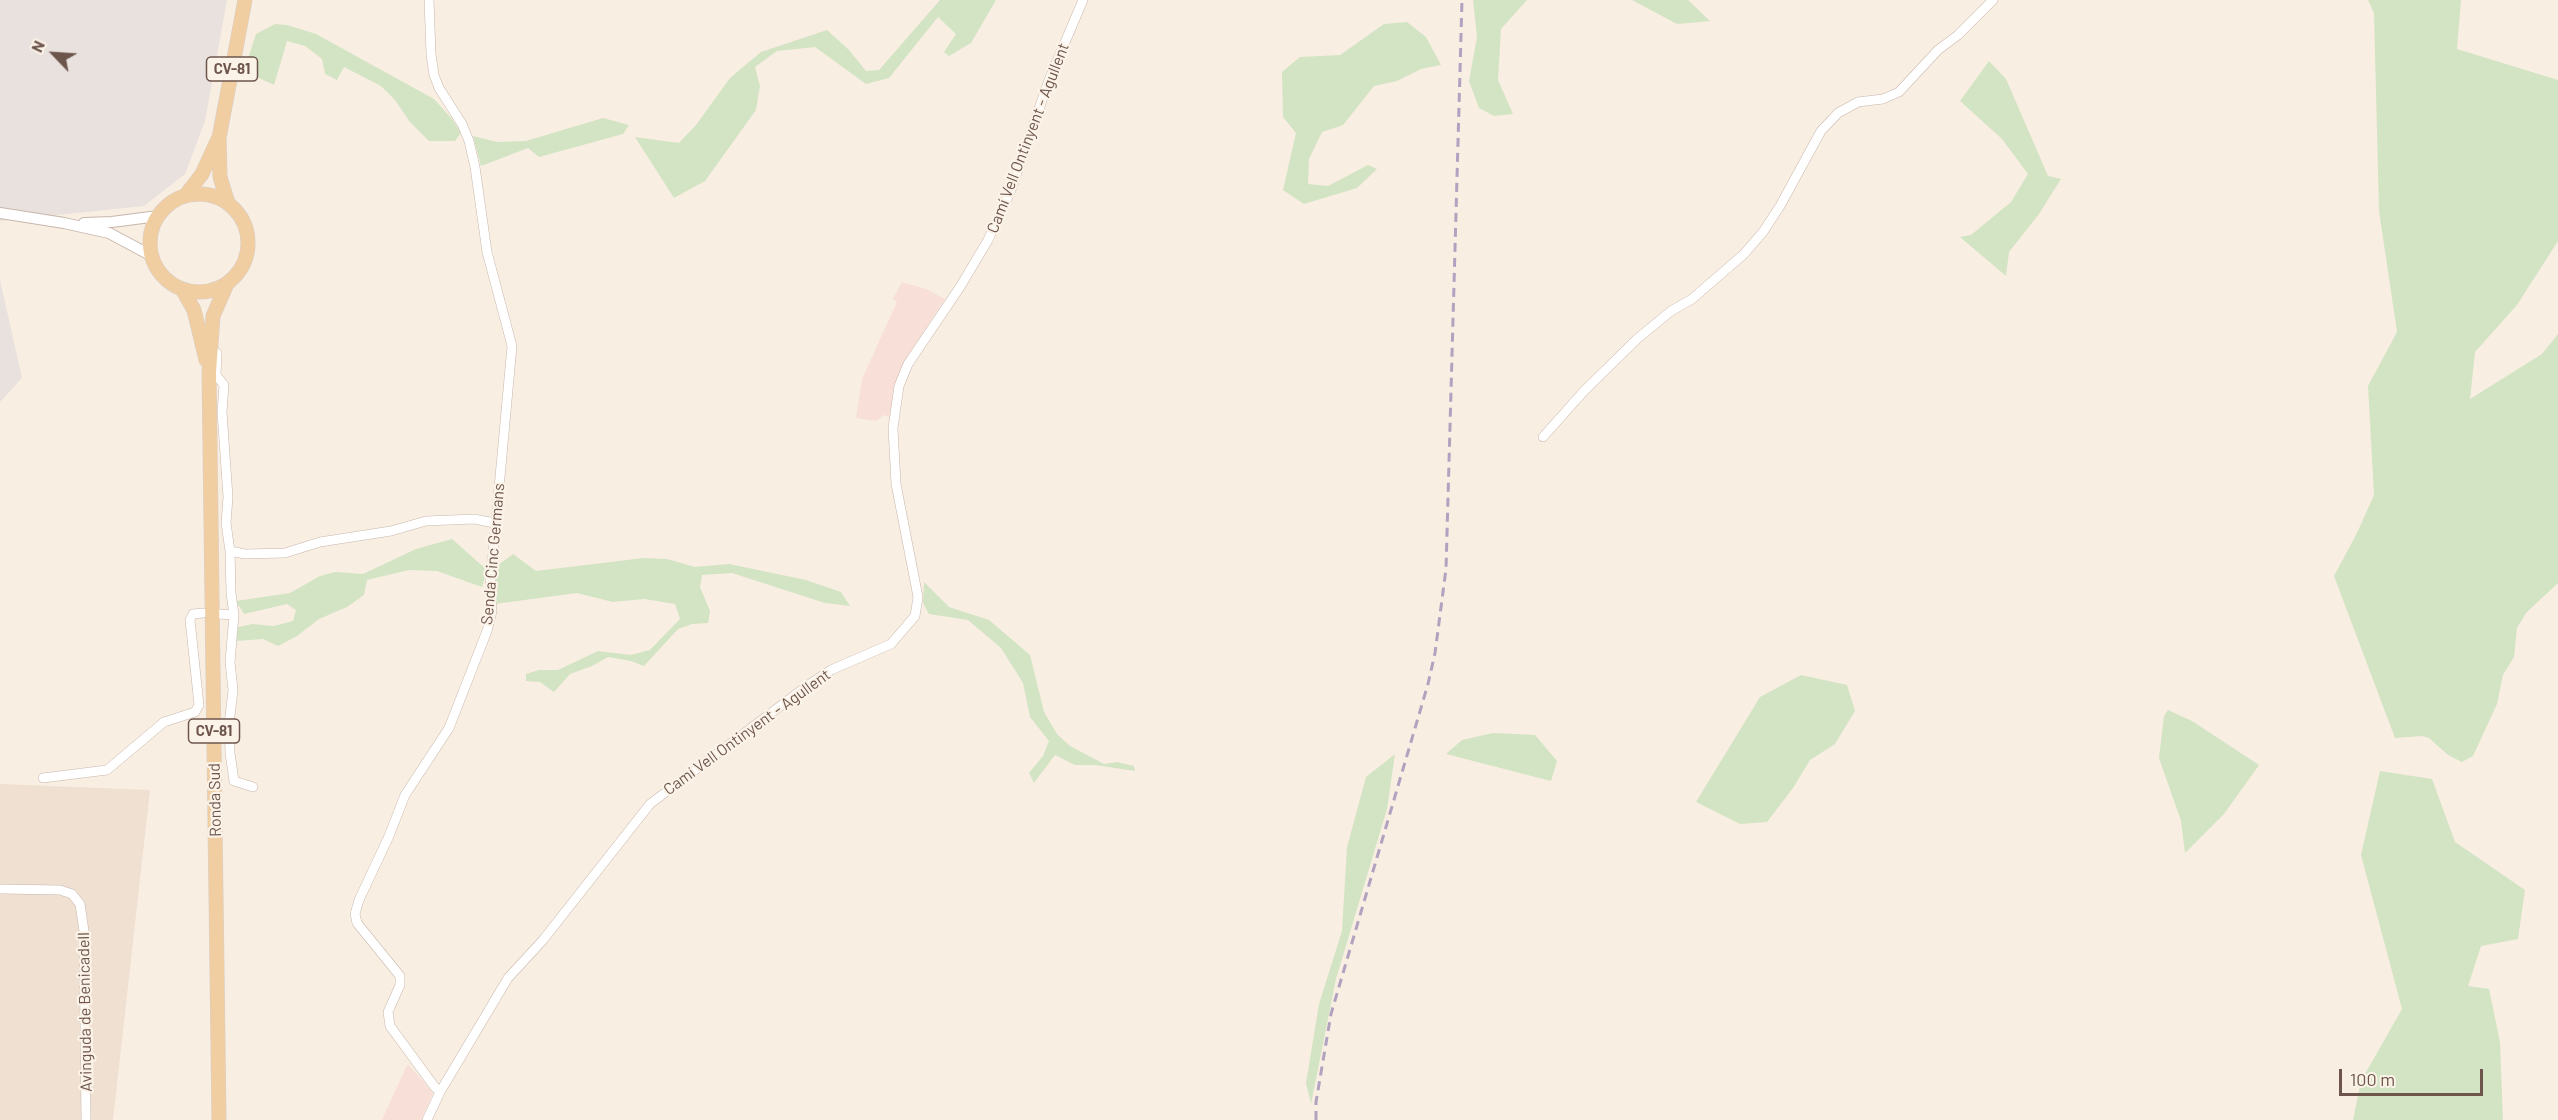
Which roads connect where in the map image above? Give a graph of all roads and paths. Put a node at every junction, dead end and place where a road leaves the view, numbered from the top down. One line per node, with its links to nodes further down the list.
1 (245, 0): 5 (main road, CV-81)
2 (429, 0): 17 (street, Senda Cinc Germans)
3 (1083, 0): 26 (street, Camí Vell Ontinyent - Agullent)
4 (1993, 0): 16 (street)
5 (219, 138): 6 (main road, CV-81); 7 (main road, CV-81)
6 (184, 196): 7 (main road); 9 (main road, CV-81)
7 (228, 203): 12 (main road, CV-81)
8 (0, 213): 10 (street)
9 (158, 216): 10 (street); 11 (main road)
10 (64, 223): 11 (street)
11 (152, 256): 13 (main road, CV-81)
12 (227, 284): 13 (main road); 14 (main road, CV-81)
13 (182, 289): 15 (main road, CV-81)
14 (213, 316): 15 (main road, CV-81); 18 (street)
15 (208, 372): 25 (main road, Ronda Sud / CV-81)
16 (1543, 437)
17 (495, 523): 18 (street); 26 (street, Senda Cinc Germans)
18 (230, 551): 21 (street)
19 (203, 613): 22 (street)
20 (218, 614): 21 (street)
21 (234, 615): 23 (street)
22 (43, 778)
23 (254, 787)
24 (0, 889): 27 (street, Avinguda de Benicadell)
25 (219, 1091): 28 (street); 29 (main road, Ronda Sud / CV-81)
26 (440, 1092): 30 (street, Camí Vell Ontinyent - Agullent)
27 (87, 1120)
28 (214, 1120)
29 (219, 1120)
30 (427, 1120)

